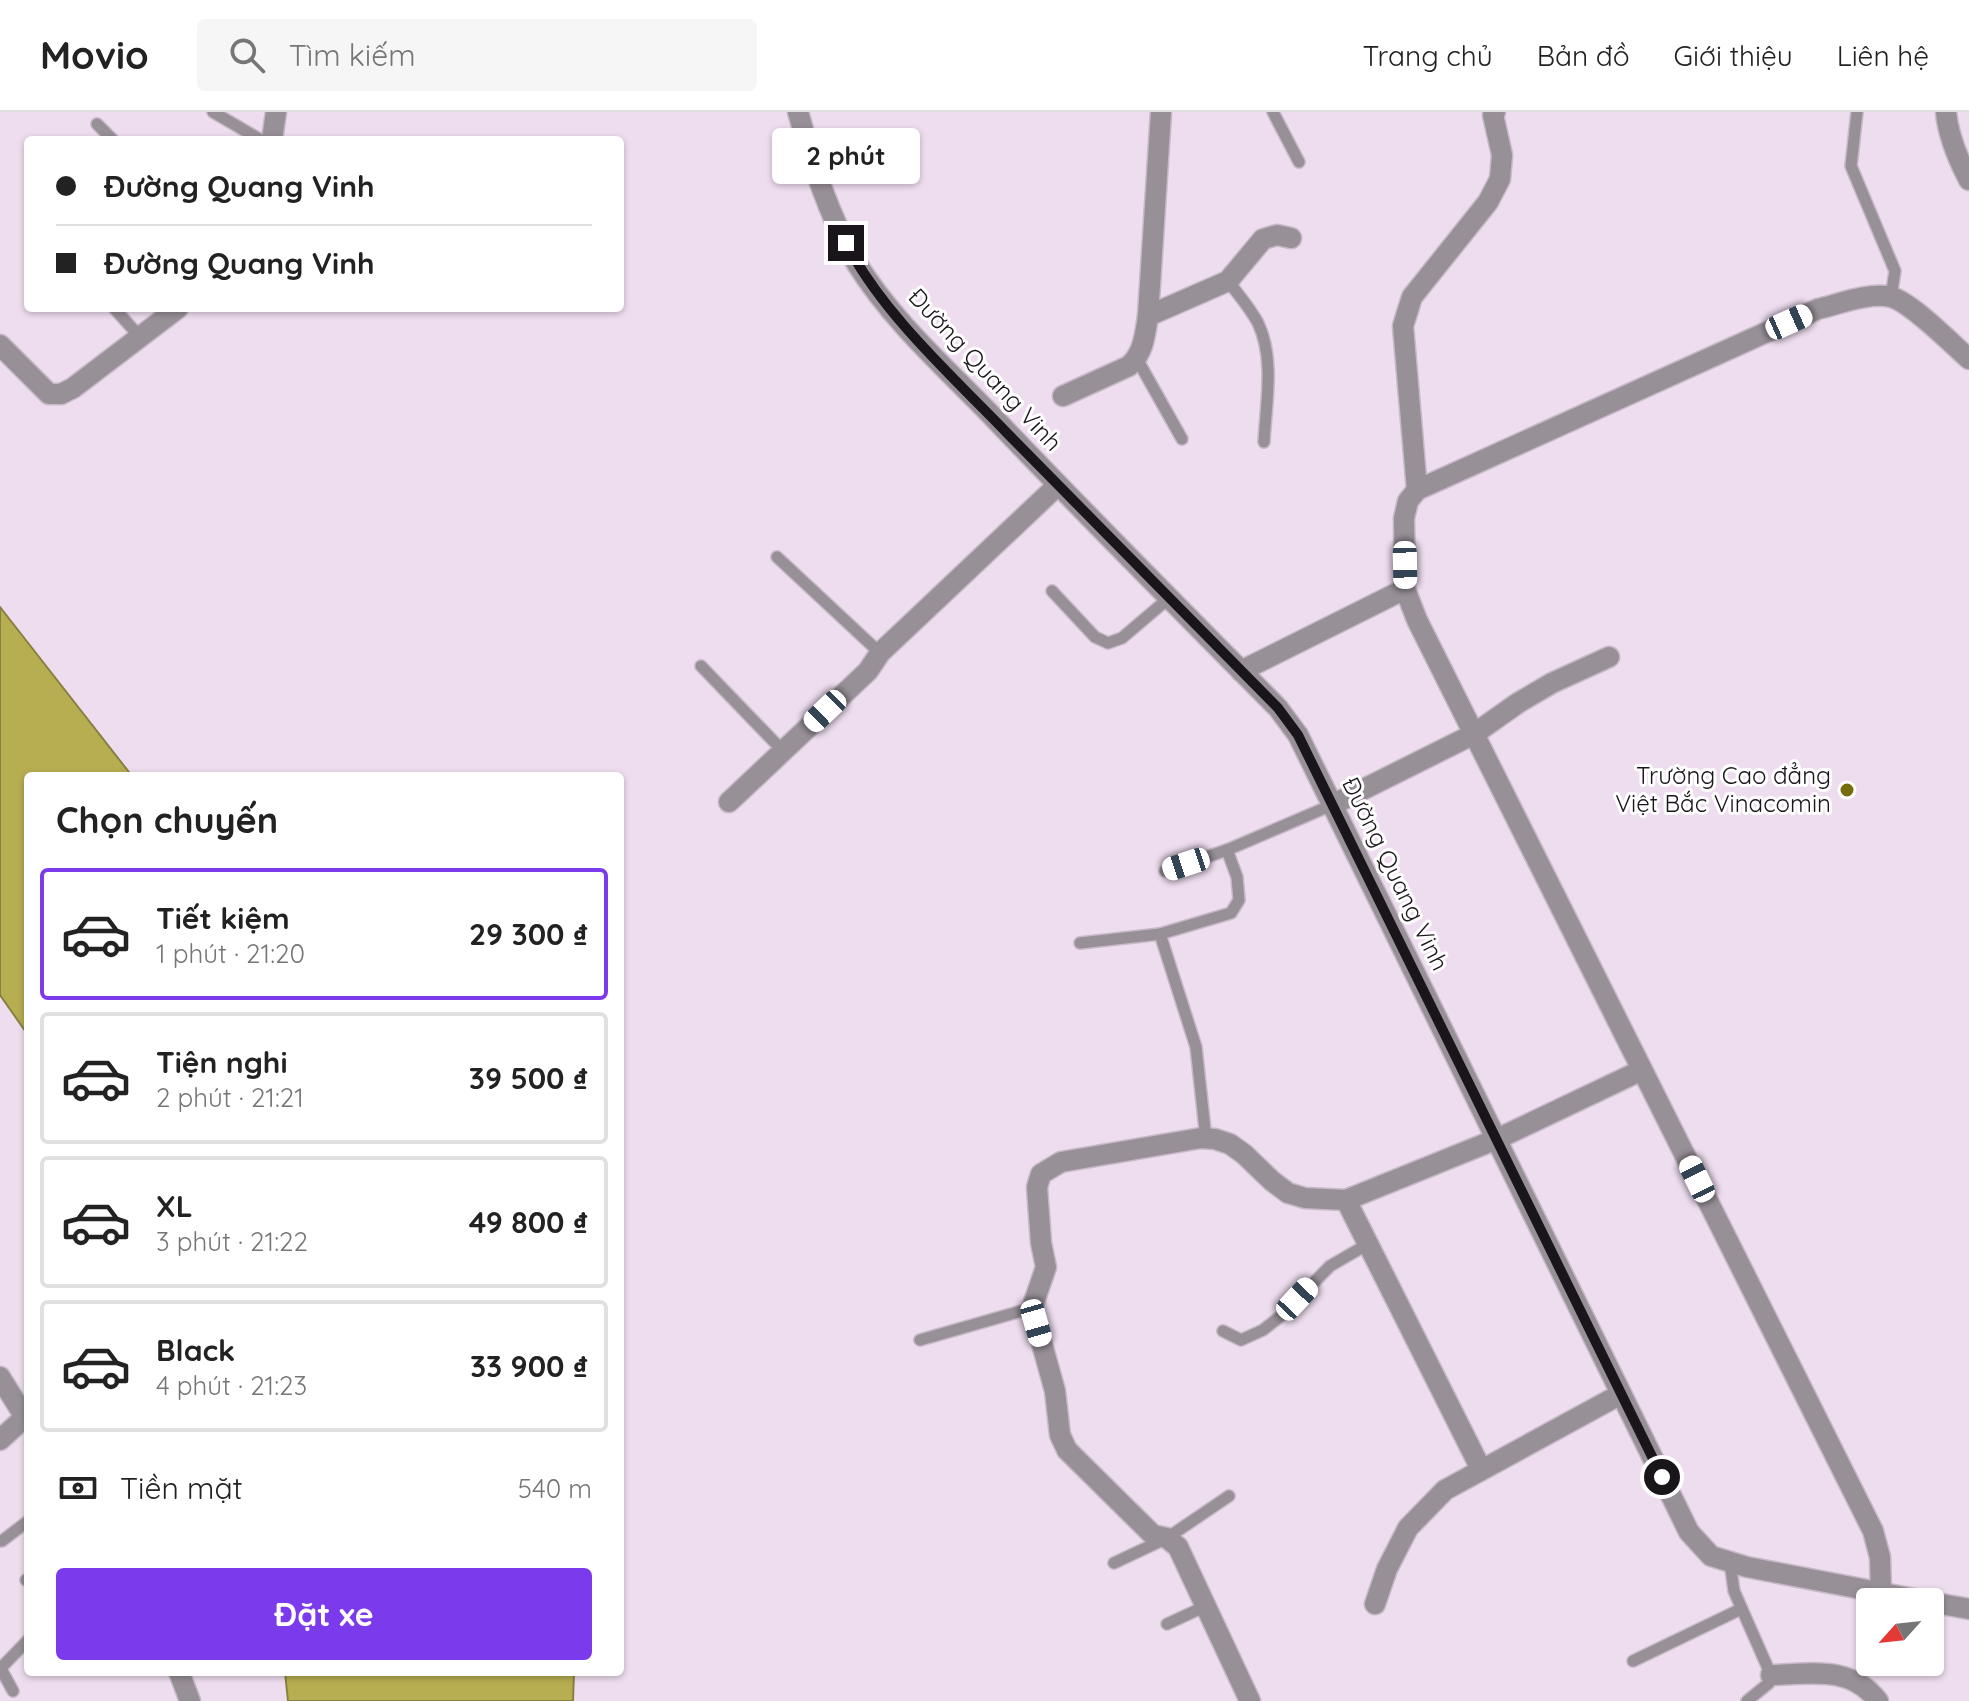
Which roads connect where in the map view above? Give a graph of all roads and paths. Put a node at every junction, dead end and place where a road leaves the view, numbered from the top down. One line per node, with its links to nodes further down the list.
1 (213, 112): 11 (lane)
2 (276, 112): 12 (street)
3 (798, 112): 28 (street, Đường Quang Vinh)
4 (1161, 112): 20 (street)
5 (1273, 112): 13 (lane)
6 (1495, 112): 29 (street)
7 (1857, 112): 17 (lane)
8 (1946, 112): 14 (street)
9 (97, 124): 10 (lane)
10 (109, 136)
11 (254, 136)
12 (273, 136)
13 (1299, 162)
14 (1966, 169)
15 (1291, 238): 16 (street)
16 (1228, 281): 20 (street); 27 (lane)
17 (1891, 297): 24 (street); 29 (street)
18 (118, 312): 21 (lane)
19 (173, 312): 21 (street)
20 (1148, 316): 23 (street)
21 (140, 337): 22 (street)
22 (0, 345)
23 (1137, 359): 25 (street); 26 (lane)
24 (1969, 359)
25 (1063, 396)
26 (1182, 439)
27 (1264, 442)
28 (1058, 485): 33 (street, Đường Quang Vinh); 34 (street)
29 (1417, 490): 31 (street)
30 (777, 557): 34 (lane)
31 (1405, 589): 37 (street); 38 (street)
32 (1052, 591): 33 (lane)
33 (1169, 598): 37 (street, Đường Quang Vinh)
34 (880, 653): 39 (street)
35 (1609, 657): 38 (street)
36 (701, 666): 39 (lane)
37 (1241, 671): 41 (street, Đường Quang Vinh)
38 (1474, 734): 41 (street); 46 (street)
39 (783, 751): 40 (street)
40 (729, 802)
41 (1332, 805): 42 (lane); 48 (street, Đường Quang Vinh)
42 (1227, 850): 43 (lane); 44 (lane)
43 (1165, 871)
44 (1160, 934): 45 (lane); 47 (lane)
45 (1080, 943)
46 (1642, 1070): 48 (street); 67 (street)
47 (1206, 1139): 49 (street); 51 (street)
48 (1497, 1139): 49 (street); 55 (street, Đường Quang Vinh)
49 (1346, 1200): 50 (street)
50 (1368, 1244): 52 (lane); 59 (street)
51 (1032, 1308): 53 (lane); 62 (street)
52 (1223, 1331)
53 (920, 1340)
54 (0, 1377): 56 (street)
55 (1621, 1394): 59 (street); 64 (street, Đường Quang Vinh)
56 (24, 1416)
57 (24, 1421): 58 (street)
58 (0, 1440)
59 (1481, 1469): 68 (street)
60 (1229, 1496): 62 (lane)
61 (24, 1524): 63 (lane)
62 (1167, 1538): 65 (lane); 70 (street)
63 (2, 1541)
64 (1730, 1562): 66 (street, Đường Quang Vinh); 71 (lane)
65 (1114, 1563)
66 (1856, 1588)
67 (1881, 1588)
68 (1375, 1604)
69 (1944, 1605): 72 (street, Đường Quang Vinh)
70 (1206, 1606): 73 (lane); 81 (street)
71 (1741, 1609): 75 (lane); 77 (lane)
72 (1969, 1609)
73 (1167, 1624)
74 (24, 1644): 76 (lane)
75 (1633, 1661)
76 (0, 1669): 79 (lane)
77 (1771, 1675): 82 (lane); 83 (street)
78 (181, 1676): 80 (street)
79 (13, 1691)
80 (190, 1701)
81 (1250, 1701)
82 (1747, 1701)
83 (1878, 1701)

